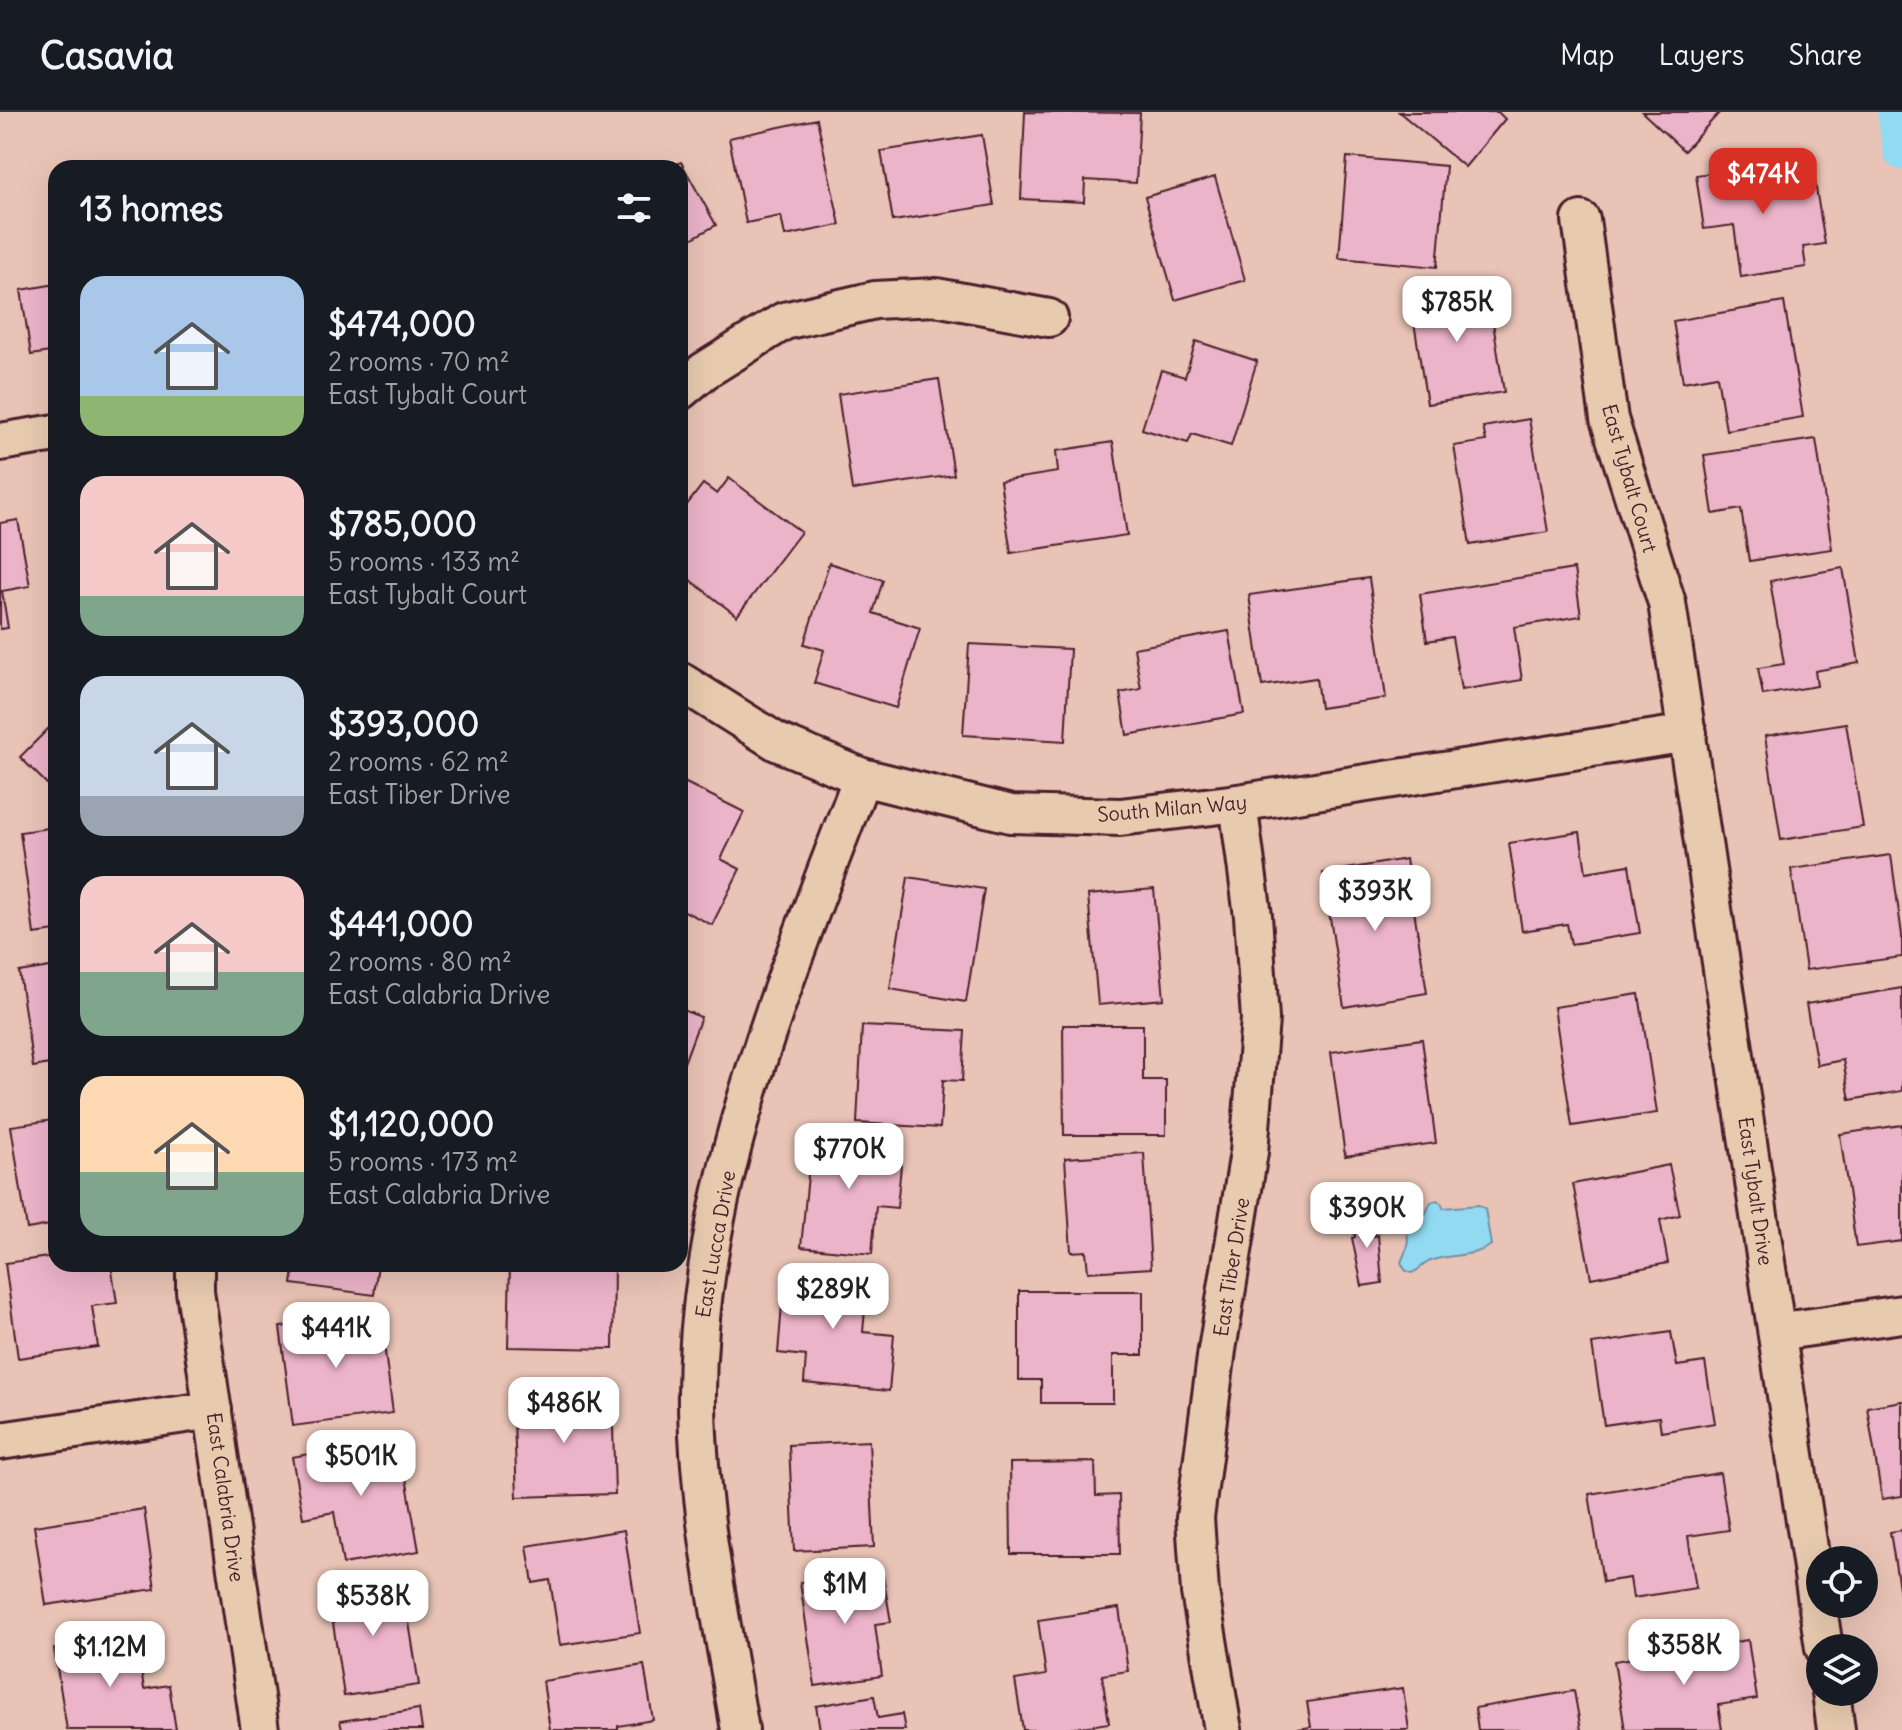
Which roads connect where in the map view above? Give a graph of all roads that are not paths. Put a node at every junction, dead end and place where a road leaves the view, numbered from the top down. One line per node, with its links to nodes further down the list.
1 (1581, 220): 7 (street, East Tybalt Court)
2 (1049, 318): 3 (street)
3 (688, 384)
4 (48, 434): 5 (street)
5 (0, 442)
6 (688, 686): 8 (street, South Milan Way)
7 (1688, 733): 9 (street, South Milan Way); 12 (street, East Tybalt Drive)
8 (862, 777): 9 (street, South Milan Way); 18 (street, East Lucca Drive)
9 (1238, 803): 19 (street, East Tiber Drive)
10 (195, 1272): 13 (street, East Calabria Drive)
11 (1902, 1314): 12 (street)
12 (1777, 1332): 15 (street, East Tybalt Drive)
13 (213, 1410): 14 (street); 17 (street, East Calabria Drive)
14 (0, 1441)
15 (1822, 1634)
16 (1833, 1706): 20 (street)
17 (260, 1730)
18 (740, 1730)
19 (1223, 1730)
20 (1836, 1730)

